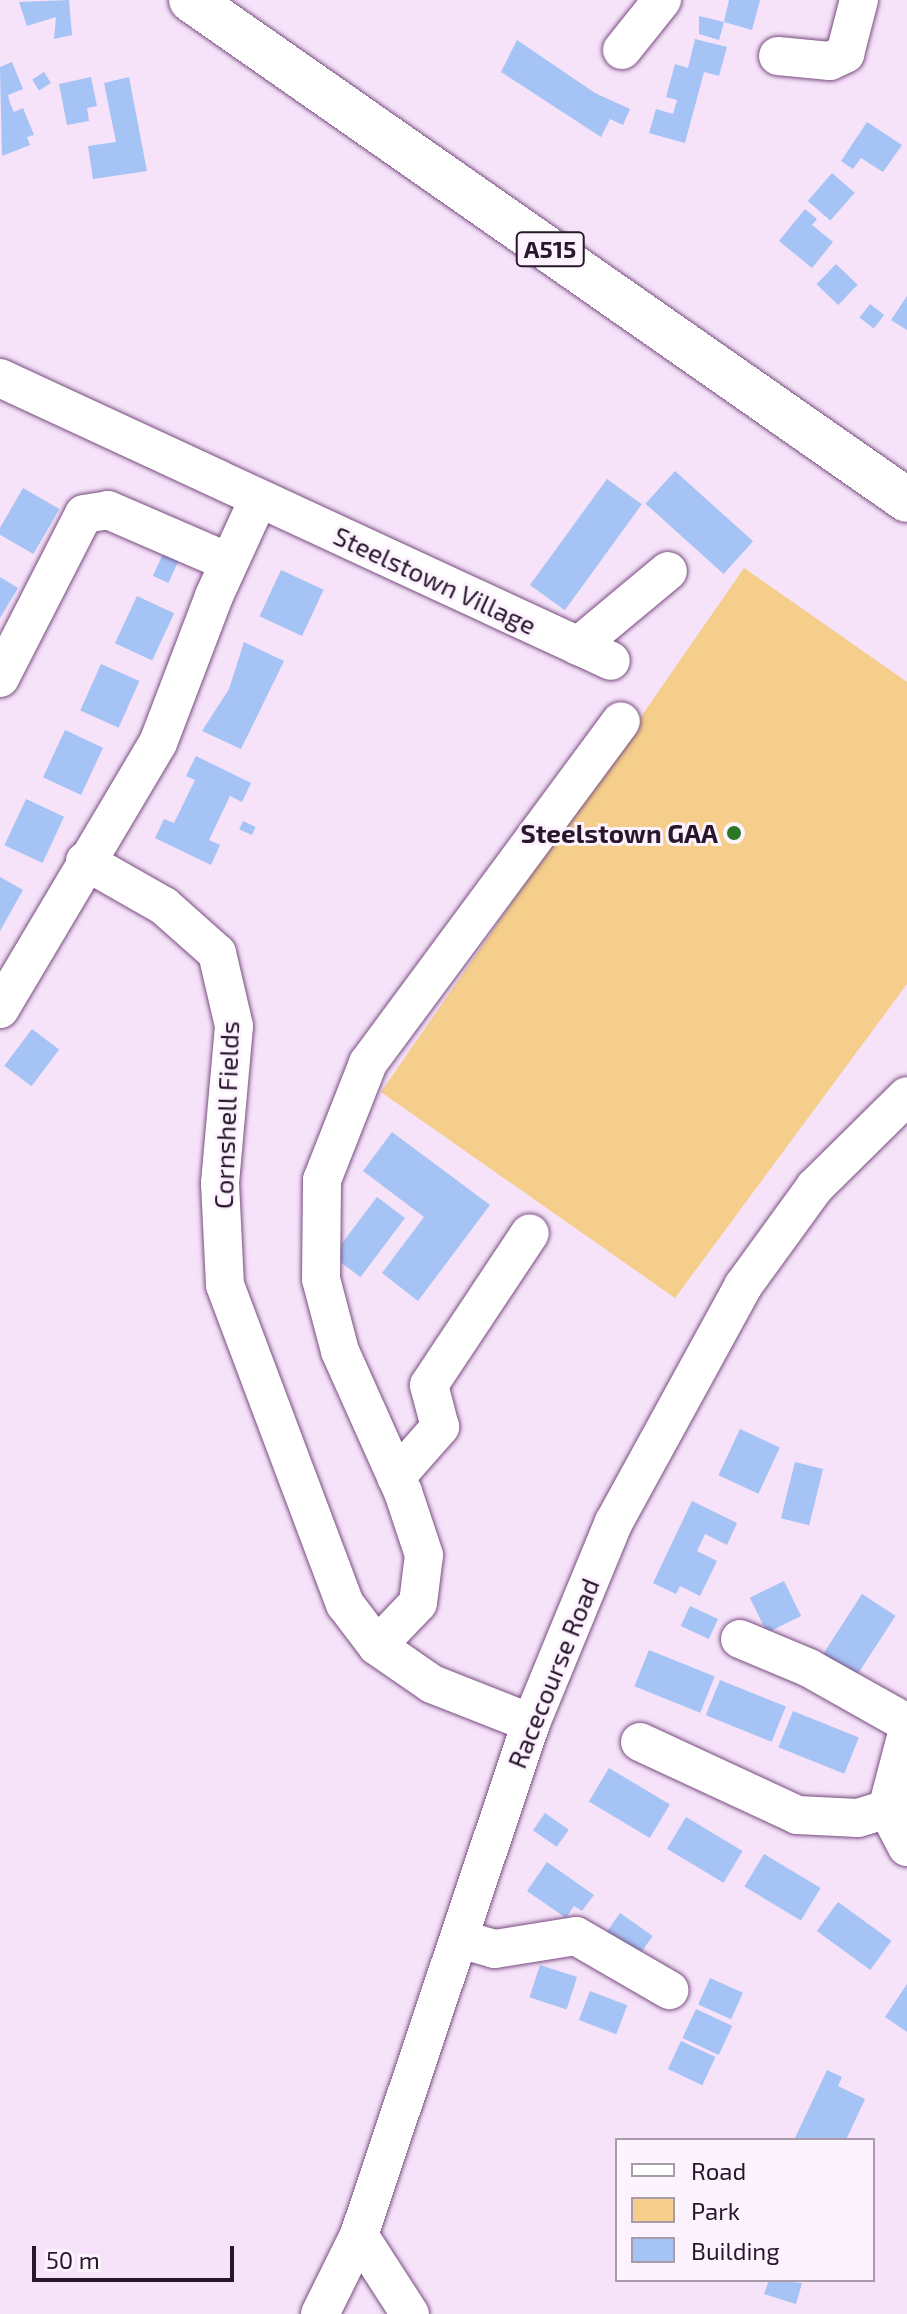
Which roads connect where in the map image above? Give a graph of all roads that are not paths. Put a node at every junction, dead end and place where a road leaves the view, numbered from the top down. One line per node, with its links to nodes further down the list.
1 (191, 0): 8 (highway, A515)
2 (662, 0): 4 (street)
3 (859, 0): 5 (street)
4 (622, 50)
5 (778, 56)
6 (0, 378): 7 (street, Steelstown Village)
7 (258, 500): 9 (street); 10 (street, Steelstown Village)
8 (907, 500)
9 (228, 562): 11 (street); 13 (street)
10 (668, 571)
11 (0, 678)
12 (621, 721): 17 (street)
13 (85, 861): 14 (street); 19 (street, Cornshell Fields)
14 (0, 1009)
15 (907, 1096): 20 (street, Racecourse Road)
16 (530, 1233): 17 (street)
17 (396, 1477): 19 (street)
18 (740, 1639): 21 (street)
19 (377, 1646): 20 (street, Cornshell Fields)
20 (531, 1723): 26 (street, Racecourse Road)
21 (907, 1723)
22 (907, 1733): 24 (street)
23 (640, 1742): 24 (street)
24 (887, 1809): 25 (street)
25 (907, 1847)
26 (460, 1939): 27 (street); 28 (street, Racecourse Road)
27 (669, 1990)
28 (359, 2235): 29 (street, Racecourse Road); 30 (street)
29 (320, 2314)
30 (410, 2314)

